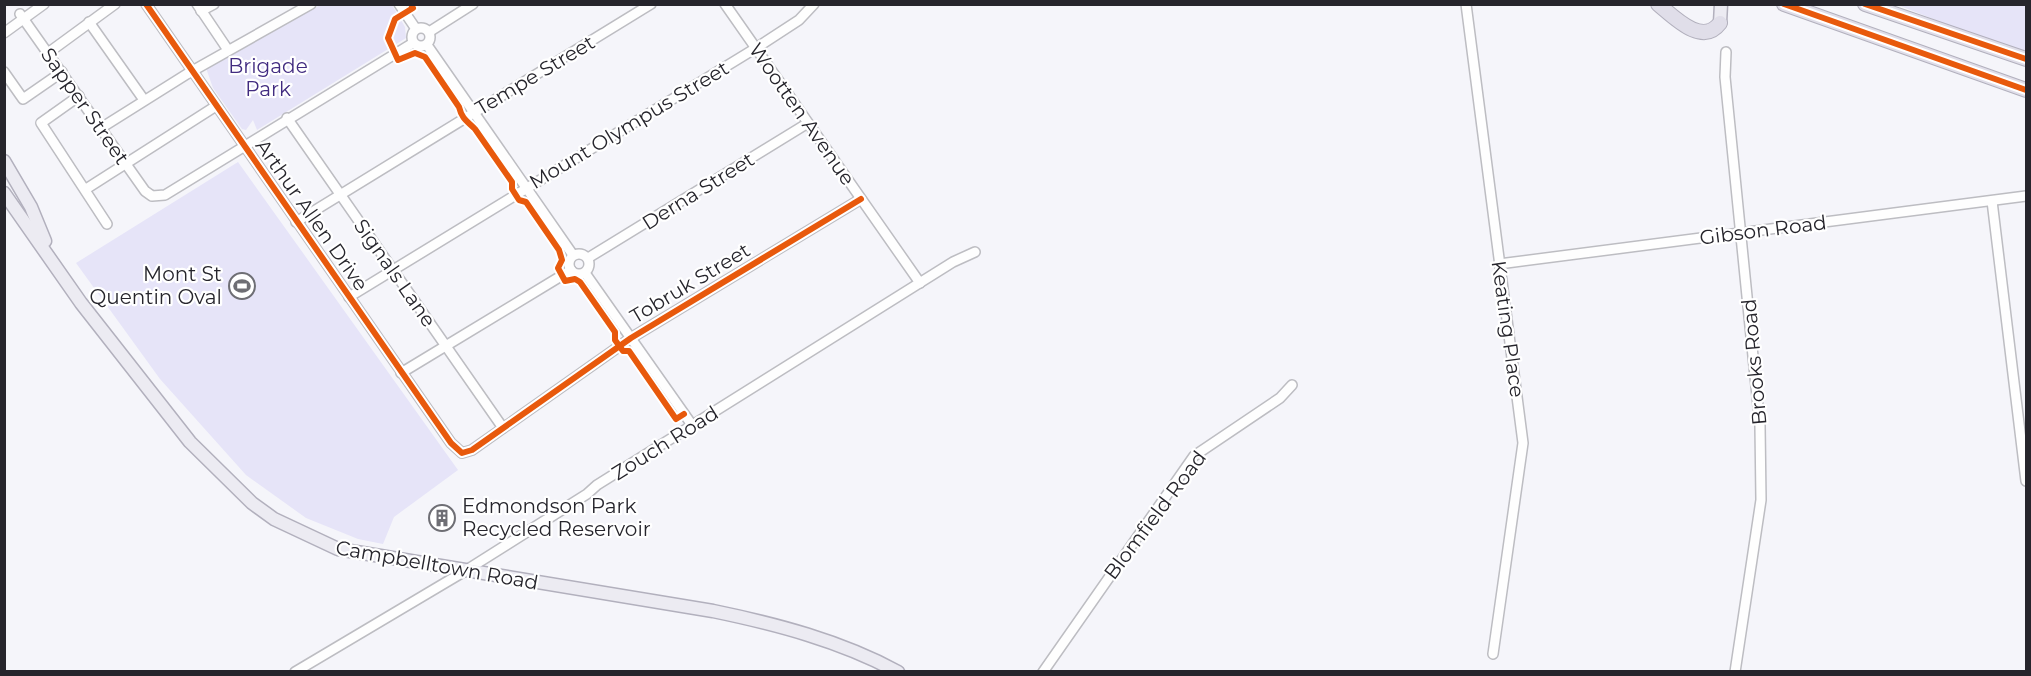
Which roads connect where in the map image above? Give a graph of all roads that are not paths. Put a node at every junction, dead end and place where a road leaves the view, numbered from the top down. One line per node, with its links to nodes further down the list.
1 (44, 4): 17 (street)
2 (115, 4): 18 (street)
3 (146, 4): 29 (street, Arthur Allen Drive)
4 (214, 4): 15 (street)
5 (399, 4): 19 (street)
6 (473, 4): 20 (street)
7 (651, 4): 36 (street, Tempe Street)
8 (725, 4): 24 (street, Wootten Avenue)
9 (814, 4): 24 (street, Mount Olympus Street)
10 (1466, 4): 57 (street, Keating Place)
11 (1658, 4): 16 (highway)
12 (1784, 4): 32 (highway)
13 (1865, 4): 28 (highway)
14 (309, 5): 25 (street)
15 (199, 8): 25 (street)
16 (1721, 13)
17 (22, 16): 21 (street); 26 (street, Sapper Street)
18 (89, 22): 26 (street); 34 (street)
19 (416, 29): 20 (street); 22 (street)
20 (429, 32): 23 (street)
21 (4, 33)
22 (413, 43): 23 (street); 37 (street)
23 (427, 45): 36 (street)
24 (756, 48): 38 (street, Wootten Avenue); 43 (street, Mount Olympus Street)
25 (228, 50): 29 (street)
26 (48, 52): 31 (street, Sapper Street)
27 (1726, 52): 52 (street, Brooks Road)
28 (2026, 59)
29 (192, 71): 34 (street); 35 (street, Arthur Allen Drive)
30 (4, 72): 31 (street)
31 (62, 72): 33 (street, Sapper Street)
32 (2026, 90)
33 (79, 96): 39 (street, Sapper Street); 44 (street)
34 (144, 100): 39 (street)
35 (216, 106): 40 (street, Arthur Allen Drive); 42 (street)
36 (474, 113): 43 (street); 46 (street, Tempe Street)
37 (287, 118): 40 (street); 46 (street, Signals Lane)
38 (808, 123): 48 (street, Wootten Avenue); 55 (street, Derna Street)
39 (101, 128): 42 (street, Sapper Street)
40 (243, 145): 42 (street, Sapper Street); 50 (street, Arthur Allen Drive)
41 (4, 161): 56 (main road, Campbelltown Road)
42 (126, 164): 44 (street)
43 (527, 188): 54 (street); 58 (street, Mount Olympus Street)
44 (86, 189): 51 (street)
45 (4, 194): 56 (main road, Campbelltown Road)
46 (340, 195): 50 (street, Tempe Street); 58 (street, Signals Lane)
47 (2026, 196): 49 (street, Gibson Road)
48 (861, 199): 61 (street, Wootten Avenue); 63 (street, Tobruk Street)
49 (1992, 201): 52 (street, Gibson Road); 70 (street)
50 (296, 222): 62 (street, Arthur Allen Drive)
51 (107, 224)
52 (1741, 234): 57 (street, Gibson Road); 78 (street, Brooks Road)
53 (975, 252): 61 (street, Zouch Road)
54 (573, 255): 55 (street); 59 (street)
55 (588, 258): 60 (street)
56 (54, 261): 72 (main road, Campbelltown Road)
57 (1499, 264): 74 (street, Keating Place)
58 (393, 270): 62 (street, Mount Olympus Street); 64 (street, Signals Lane)
59 (571, 270): 60 (street); 64 (street)
60 (585, 273): 63 (street)
61 (920, 283): 67 (street, Zouch Road)
62 (349, 297): 65 (street, Arthur Allen Drive)
63 (631, 338): 67 (street); 68 (street, Tobruk Street)
64 (445, 345): 65 (street); 68 (street, Signals Lane)
65 (401, 373): 69 (street, Arthur Allen Drive)
66 (1292, 385): 77 (street, Blomfield Road)
67 (692, 425): 71 (street, Zouch Road)
68 (503, 428): 69 (street, Tobruk Street)
69 (451, 443)
70 (2026, 481)
71 (492, 554): 72 (street, Zouch Road); 73 (street)
72 (465, 572): 73 (main road, Campbelltown Road); 75 (street, Zouch Road)
73 (495, 576): 76 (main road, Campbelltown Road)
74 (1493, 654)
75 (295, 672)
76 (898, 672)
77 (1043, 672)
78 (1735, 672)

